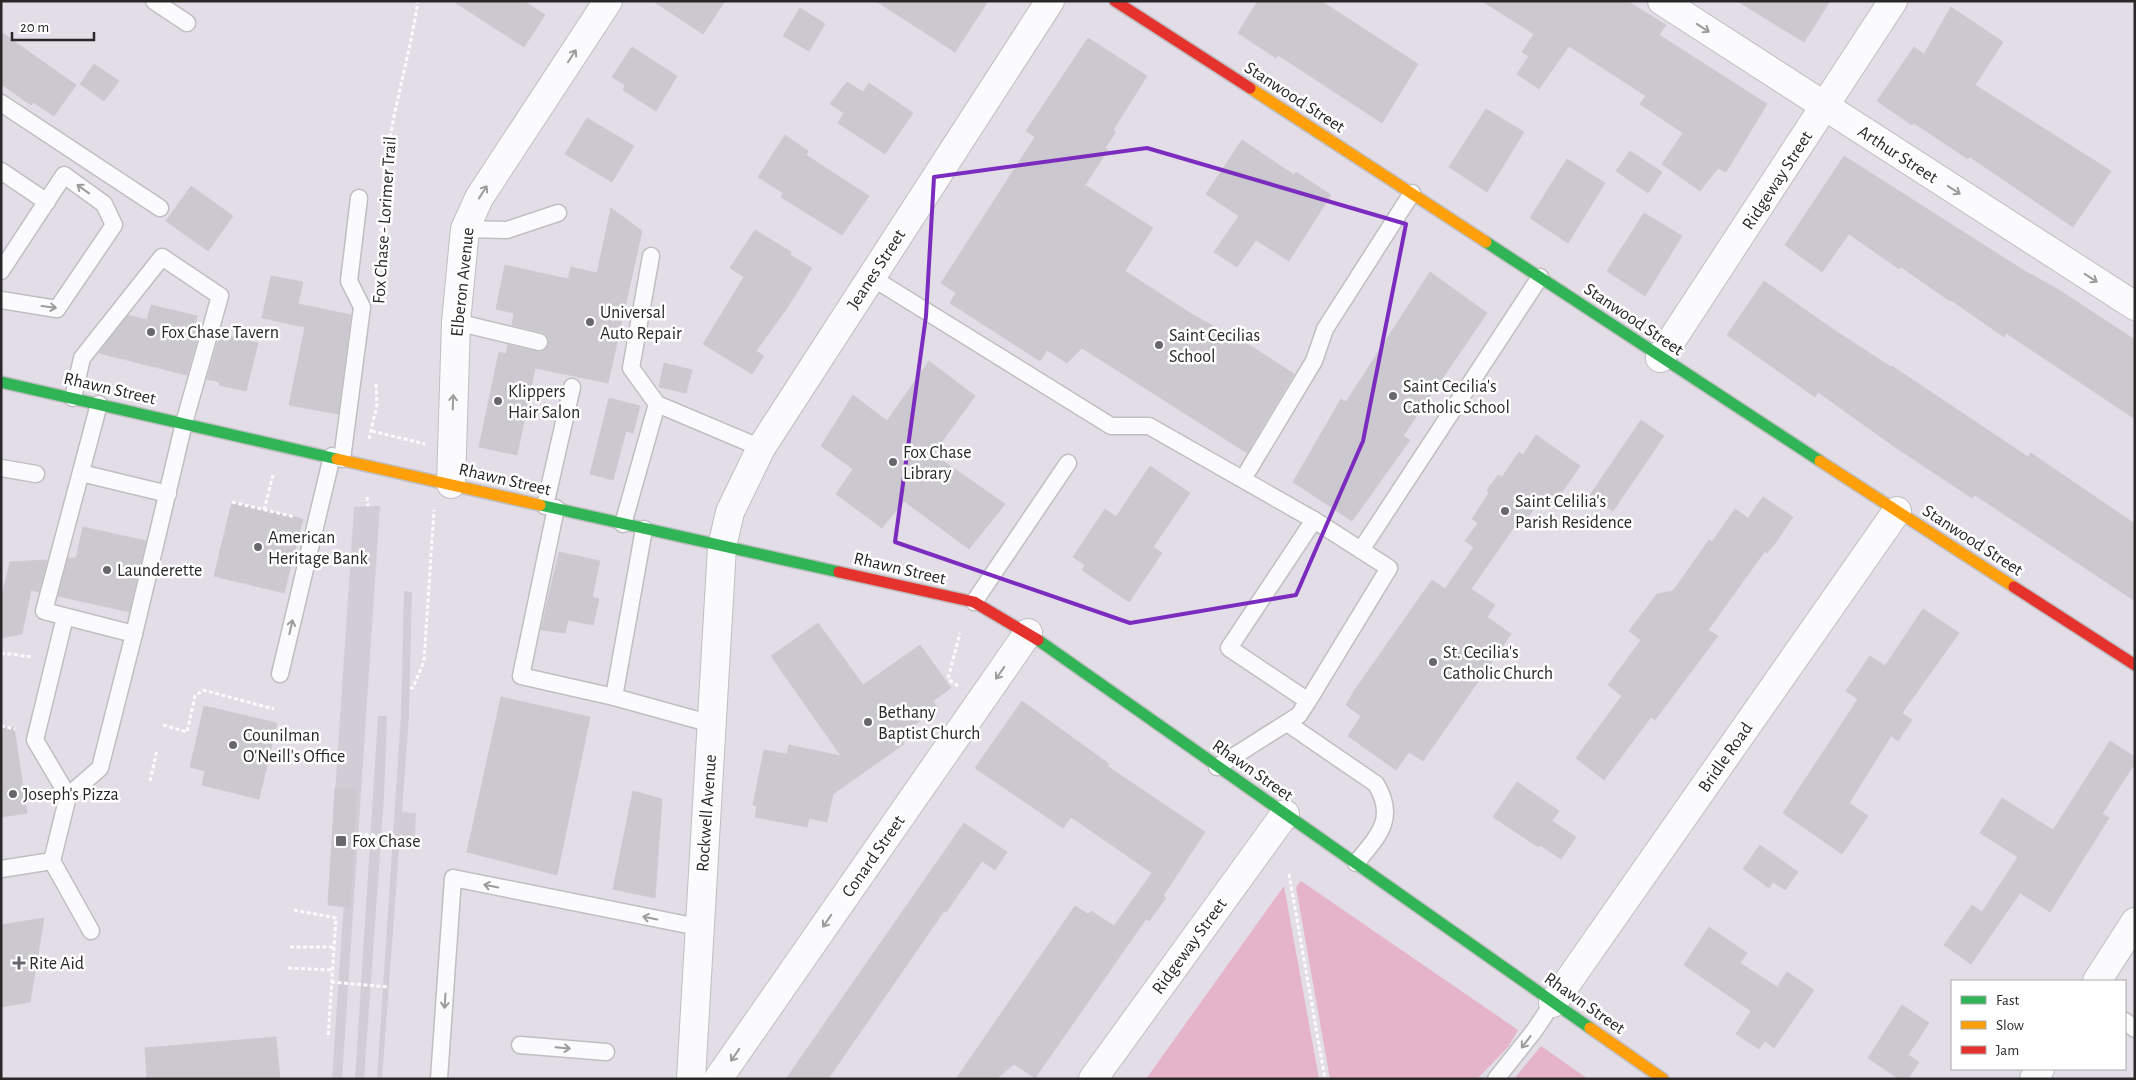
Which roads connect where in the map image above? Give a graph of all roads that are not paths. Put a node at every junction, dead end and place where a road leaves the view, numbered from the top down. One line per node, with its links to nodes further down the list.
1 (154, 1): 7 (lane)
2 (608, 1): 16 (street, Elberon Avenue, one-way to 2)
3 (1050, 1): 20 (street, Jeanes Street)
4 (1115, 1): 11 (main road, Stanwood Street)
5 (1662, 1): 9 (street, Arthur Street, one-way to 9)
6 (1893, 1): 9 (street, Ridgeway Street)
7 (187, 23)
8 (1, 103): 14 (lane)
9 (1825, 107): 22 (street, Arthur Street, one-way to 22); 25 (street, Ridgeway Street)
10 (1, 171): 13 (lane)
11 (1412, 193): 19 (main road, Stanwood Street); 38 (lane)
12 (359, 198): 33 (lane)
13 (47, 202): 18 (lane); 21 (lane, one-way to 13)
14 (160, 208)
15 (558, 213): 16 (lane)
16 (465, 229): 23 (street, Elberon Avenue)
17 (651, 256): 30 (lane)
18 (1, 270)
19 (1540, 277): 25 (main road, Stanwood Street); 47 (lane)
20 (871, 278): 32 (street, Jeanes Street); 38 (lane)
21 (1, 300)
22 (2135, 306)
23 (456, 322): 24 (lane); 39 (street, Elberon Avenue, one-way to 23)
24 (539, 342)
25 (1660, 358): 42 (main road, Stanwood Street)
26 (1, 382): 28 (main road, Rhawn Street)
27 (572, 387): 41 (lane)
28 (73, 398): 29 (main road, Rhawn Street); 31 (lane)
29 (99, 404): 31 (main road, Rhawn Street); 36 (lane)
30 (657, 404): 32 (lane); 44 (lane)
31 (184, 423): 33 (main road, Rhawn Street); 40 (lane)
32 (761, 448): 46 (street, Jeanes Street)
33 (337, 457): 39 (main road, Rhawn Street); 53 (lane, one-way to 33)
34 (1068, 463): 48 (lane)
35 (1, 468): 37 (lane)
36 (81, 473): 40 (lane); 49 (lane)
37 (36, 474)
38 (1243, 479): 43 (lane)
39 (451, 484): 41 (main road, Rhawn Street)
40 (168, 494): 51 (lane)
41 (550, 507): 44 (main road, Rhawn Street); 54 (lane)
42 (1897, 511): 52 (main road, Stanwood Street); 68 (street, Bridle Road)
43 (1314, 520): 47 (lane); 55 (lane)
44 (623, 524): 45 (main road, Rhawn Street)
45 (644, 529): 46 (main road, Rhawn Street); 54 (lane)
46 (722, 546): 48 (main road, Rhawn Street); 57 (street, Rockwell Avenue)
47 (1361, 550): 55 (lane)
48 (974, 602): 50 (main road, Rhawn Street)
49 (65, 617): 51 (lane); 59 (lane)
50 (1028, 633): 58 (main road, Rhawn Street); 73 (street, Conard Street, one-way to 73)
51 (134, 634): 59 (lane)
52 (2135, 665)
53 (280, 674)
54 (614, 698): 57 (lane)
55 (1308, 700): 56 (lane)
56 (1287, 723): 58 (lane); 62 (lane)
57 (712, 724): 65 (street, Rockwell Avenue)
58 (1217, 767): 60 (main road, Rhawn Street)
59 (68, 796): 61 (lane)
60 (1286, 814): 62 (main road, Rhawn Street); 74 (street, Ridgeway Street)
61 (52, 861): 63 (lane); 66 (lane)
62 (1356, 862): 68 (main road, Rhawn Street)
63 (1, 869)
64 (2135, 922): 67 (street)
65 (698, 927): 71 (lane, one-way to 71); 72 (street, Rockwell Avenue)
66 (91, 931)
67 (2097, 980)
68 (1553, 1002): 75 (lane, one-way to 75); 76 (main road, Rhawn Street)
69 (520, 1045): 70 (lane, one-way to 70)
70 (606, 1052)
71 (439, 1079)
72 (691, 1079)
73 (718, 1079)
74 (1093, 1079)
75 (1496, 1079)
76 (1664, 1079)

